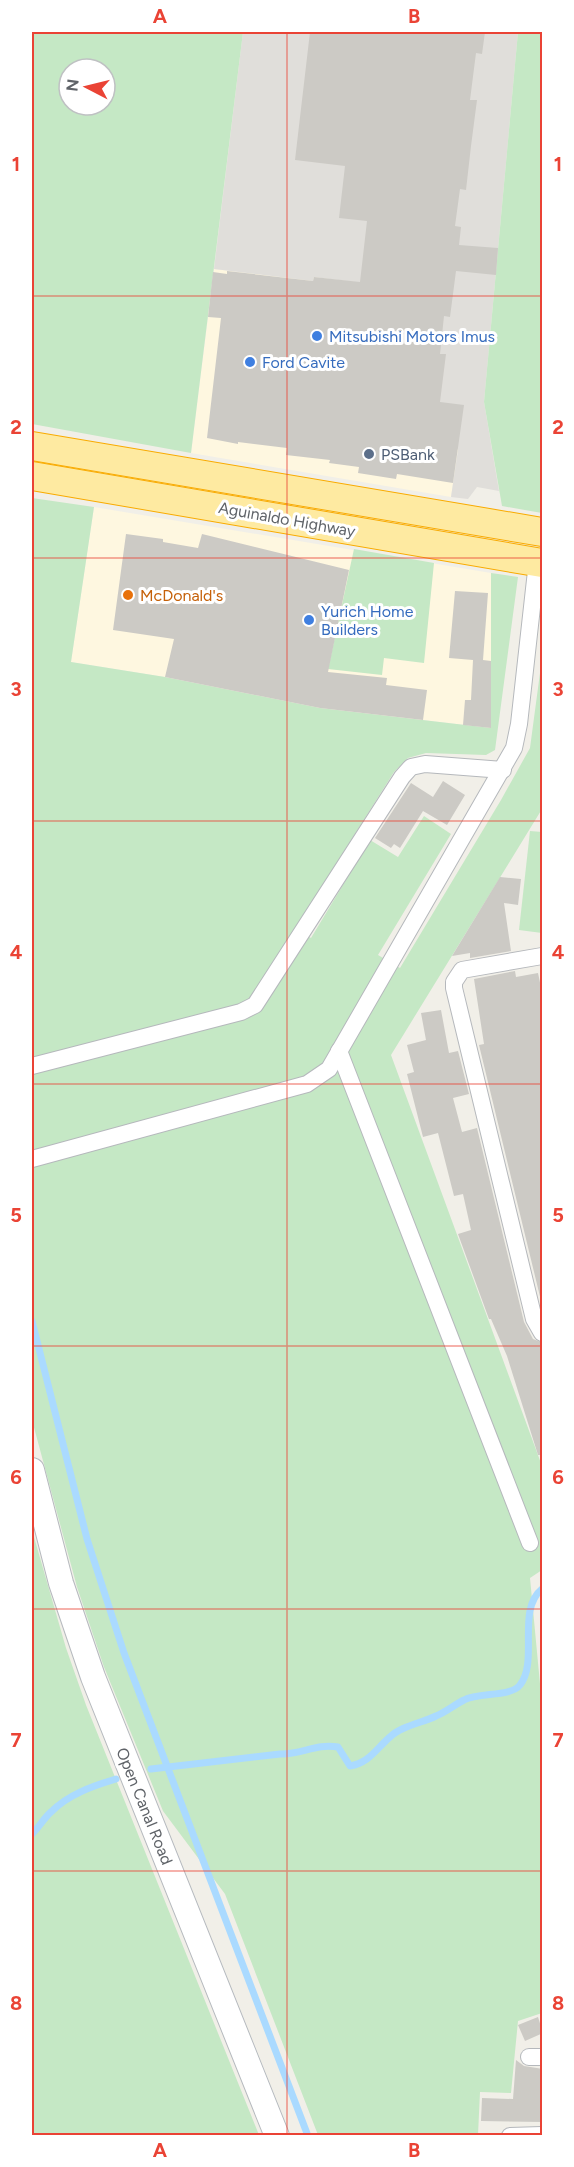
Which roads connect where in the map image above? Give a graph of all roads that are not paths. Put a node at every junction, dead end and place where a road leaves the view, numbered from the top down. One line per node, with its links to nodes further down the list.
1 (32, 446): 3 (highway, Aguinaldo Highway)
2 (32, 476): 4 (highway, Aguinaldo Highway)
3 (543, 532)
4 (540, 562): 5 (street)
5 (504, 770): 7 (street); 8 (street)
6 (543, 956): 10 (street)
7 (339, 1051): 9 (street); 12 (street)
8 (32, 1066)
9 (32, 1160)
10 (543, 1334)
11 (32, 1470): 14 (main road, Open Canal Road)
12 (530, 1543)
13 (543, 2135): 15 (street)
14 (277, 2136)
15 (510, 2136)

